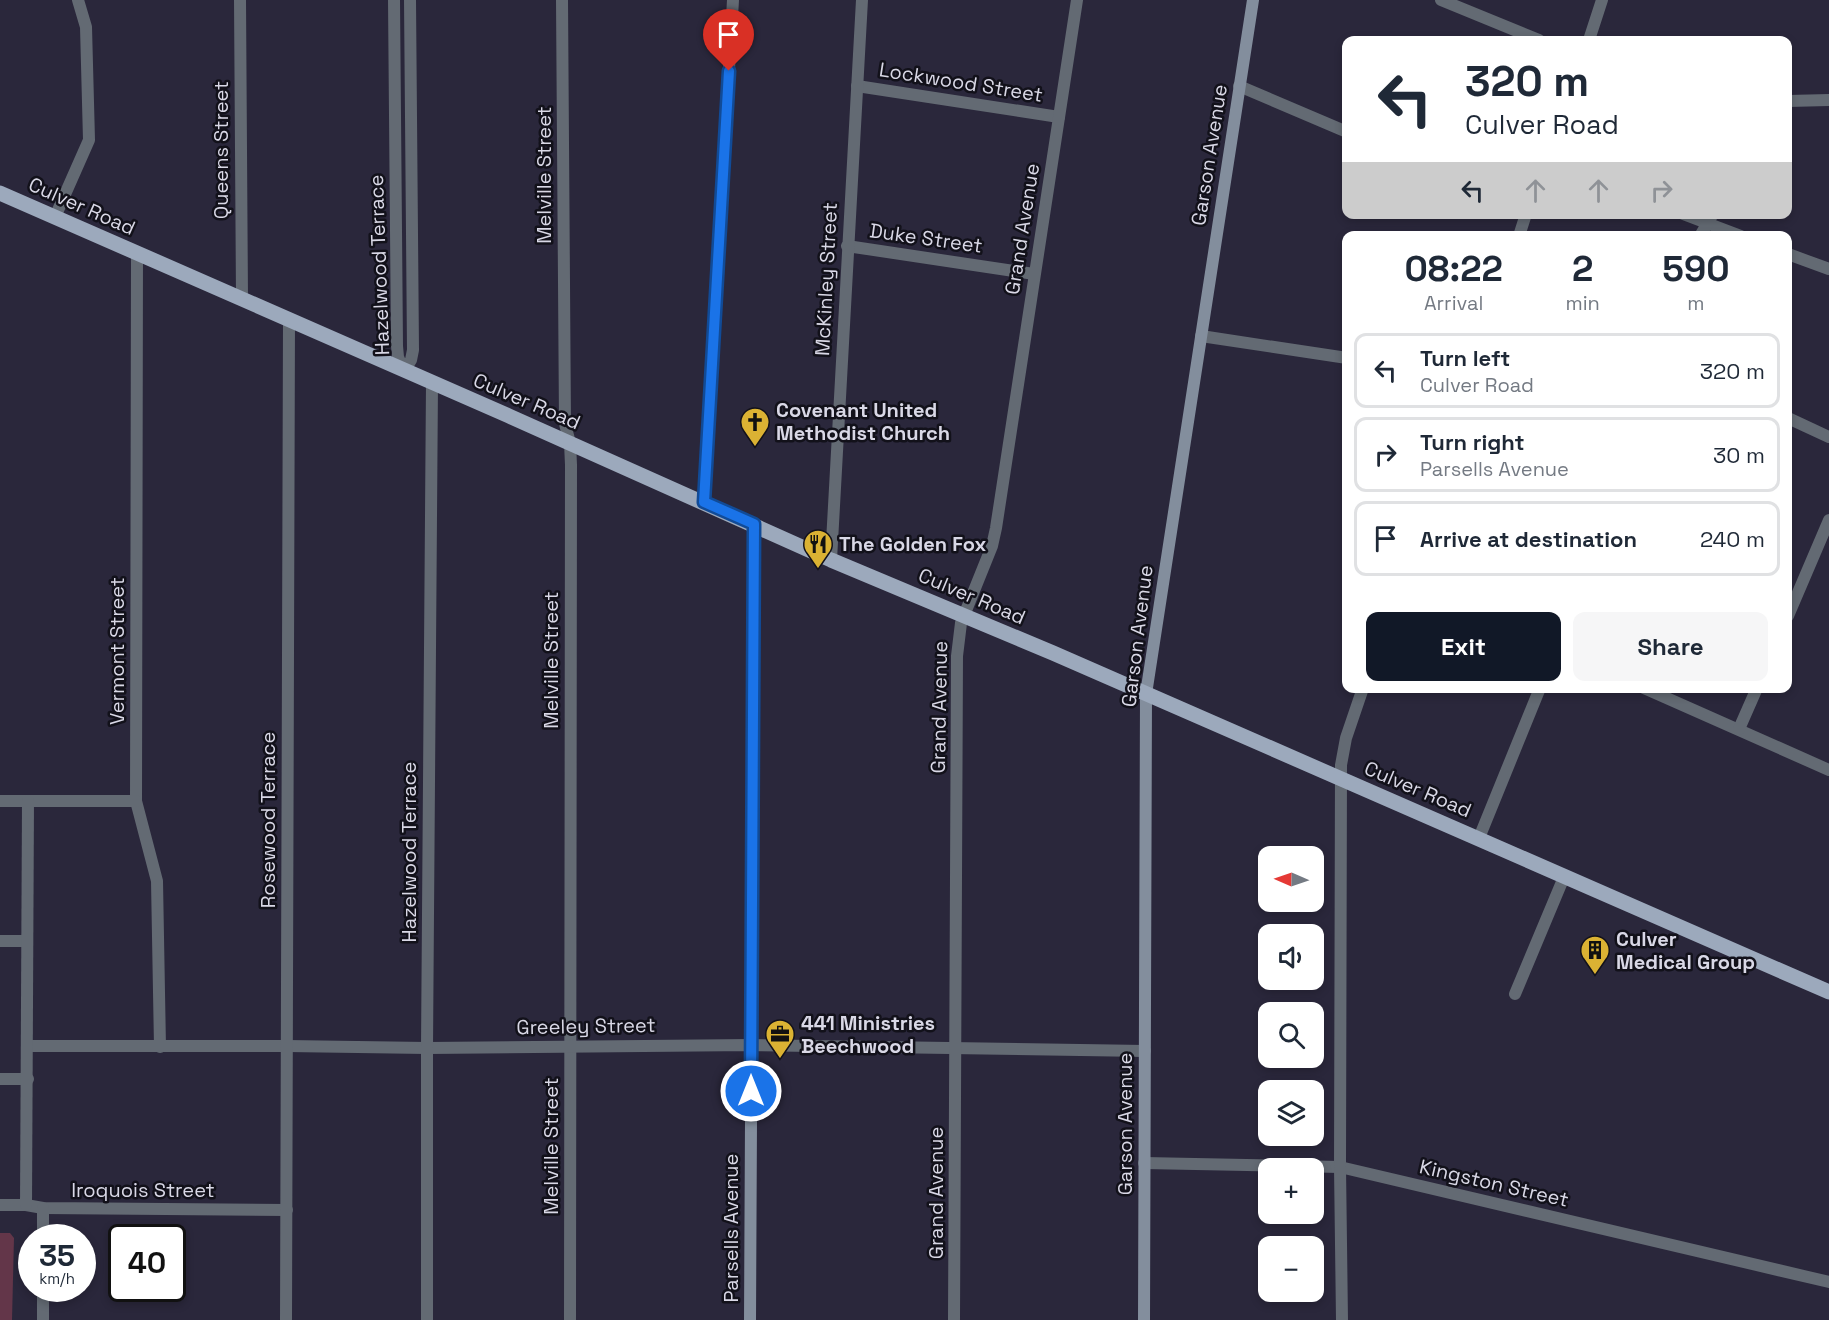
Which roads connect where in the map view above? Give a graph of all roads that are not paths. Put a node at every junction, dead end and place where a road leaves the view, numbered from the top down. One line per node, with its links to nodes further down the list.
1 (78, 0): 21 (street)
2 (240, 0): 29 (street, Queens Street)
3 (394, 0): 33 (street, Hazelwood Terrace)
4 (410, 0): 33 (street, Hazelwood Terrace)
5 (562, 0): 37 (street, Melville Street)
6 (733, 0): 38 (street)
7 (862, 0): 14 (street, McKinley Street)
8 (1077, 0): 18 (street, Grand Avenue)
9 (1253, 0): 15 (street, Garson Avenue)
10 (1441, 0): 12 (street)
11 (1602, 0): 13 (street)
12 (1529, 36)
13 (1590, 36)
14 (857, 86): 18 (street, Lockwood Street); 24 (street, McKinley Street)
15 (1239, 86): 19 (street); 31 (street, Garson Avenue)
16 (1829, 100): 17 (street)
17 (1792, 101)
18 (1059, 117): 28 (street, Grand Avenue)
19 (1342, 130)
20 (0, 193): 21 (main road, Culver Road)
21 (55, 217): 25 (main road, Culver Road)
22 (1711, 219): 23 (street)
23 (1732, 231)
24 (847, 246): 28 (street, Duke Street); 41 (street, McKinley Street)
25 (137, 253): 29 (main road, Culver Road); 54 (street, Vermont Street)
26 (1792, 255): 27 (street)
27 (1829, 269)
28 (1034, 274): 43 (street, Grand Avenue)
29 (242, 299): 30 (main road, Culver Road)
30 (289, 320): 33 (main road, Culver Road); 63 (street, Rosewood Terrace)
31 (1201, 336): 32 (street); 48 (street, Garson Avenue)
32 (1342, 357)
33 (404, 371): 34 (main road, Culver Road)
34 (432, 383): 37 (main road, Culver Road); 67 (street, Hazelwood Terrace)
35 (1792, 420): 36 (street)
36 (1829, 437)
37 (570, 443): 38 (main road, Culver Road); 64 (street, Melville Street)
38 (704, 502): 40 (main road, Culver Road)
39 (1829, 520): 42 (street)
40 (754, 524): 41 (main road, Culver Road); 61 (street, Parsells Avenue)
41 (831, 560): 43 (main road, Culver Road)
42 (1792, 607)
43 (964, 615): 48 (main road, Culver Road); 66 (street, Grand Avenue)
44 (1361, 693): 51 (street)
45 (1538, 693): 55 (street)
46 (1656, 693): 49 (street)
47 (1755, 693): 49 (street)
48 (1146, 694): 51 (main road, Culver Road); 68 (street, Garson Avenue)
49 (1739, 729): 50 (street)
50 (1829, 770)
51 (1341, 779): 55 (main road, Culver Road); 72 (street)
52 (0, 801): 53 (street)
53 (28, 801): 54 (street); 58 (street)
54 (136, 801): 65 (street, Vermont Street)
55 (1479, 838): 56 (main road, Culver Road)
56 (1564, 877): 59 (main road, Culver Road); 60 (street)
57 (0, 941): 58 (street)
58 (26, 941): 62 (street)
59 (1829, 992)
60 (1515, 994)
61 (752, 1045): 64 (street, Greeley Street); 66 (street, Greeley Street); 84 (street, Parsells Avenue)
62 (28, 1046): 65 (street, Greeley Street); 70 (street)
63 (287, 1046): 65 (street, Greeley Street); 67 (street, Greeley Street); 76 (street, Rosewood Terrace)
64 (570, 1046): 67 (street, Greeley Street); 83 (street, Melville Street)
65 (160, 1047)
66 (956, 1047): 68 (street, Greeley Street); 85 (street, Grand Avenue)
67 (427, 1048): 82 (street, Hazelwood Terrace)
68 (1145, 1051): 71 (street, Garson Avenue)
69 (0, 1078): 70 (street)
70 (28, 1079): 74 (street)
71 (1144, 1163): 72 (street, Kingston Street); 86 (street, Garson Avenue)
72 (1340, 1167): 78 (street, Kingston Street); 87 (street)
73 (0, 1205): 74 (street, Iroquois Street)
74 (26, 1205): 75 (street, Iroquois Street)
75 (43, 1208): 76 (street, Iroquois Street); 77 (street)
76 (287, 1210): 81 (street, Rosewood Terrace)
77 (43, 1224)
78 (1829, 1282)
79 (43, 1302): 80 (street)
80 (43, 1320)
81 (286, 1320)
82 (427, 1320)
83 (570, 1320)
84 (750, 1320)
85 (954, 1320)
86 (1144, 1320)
87 (1342, 1320)

